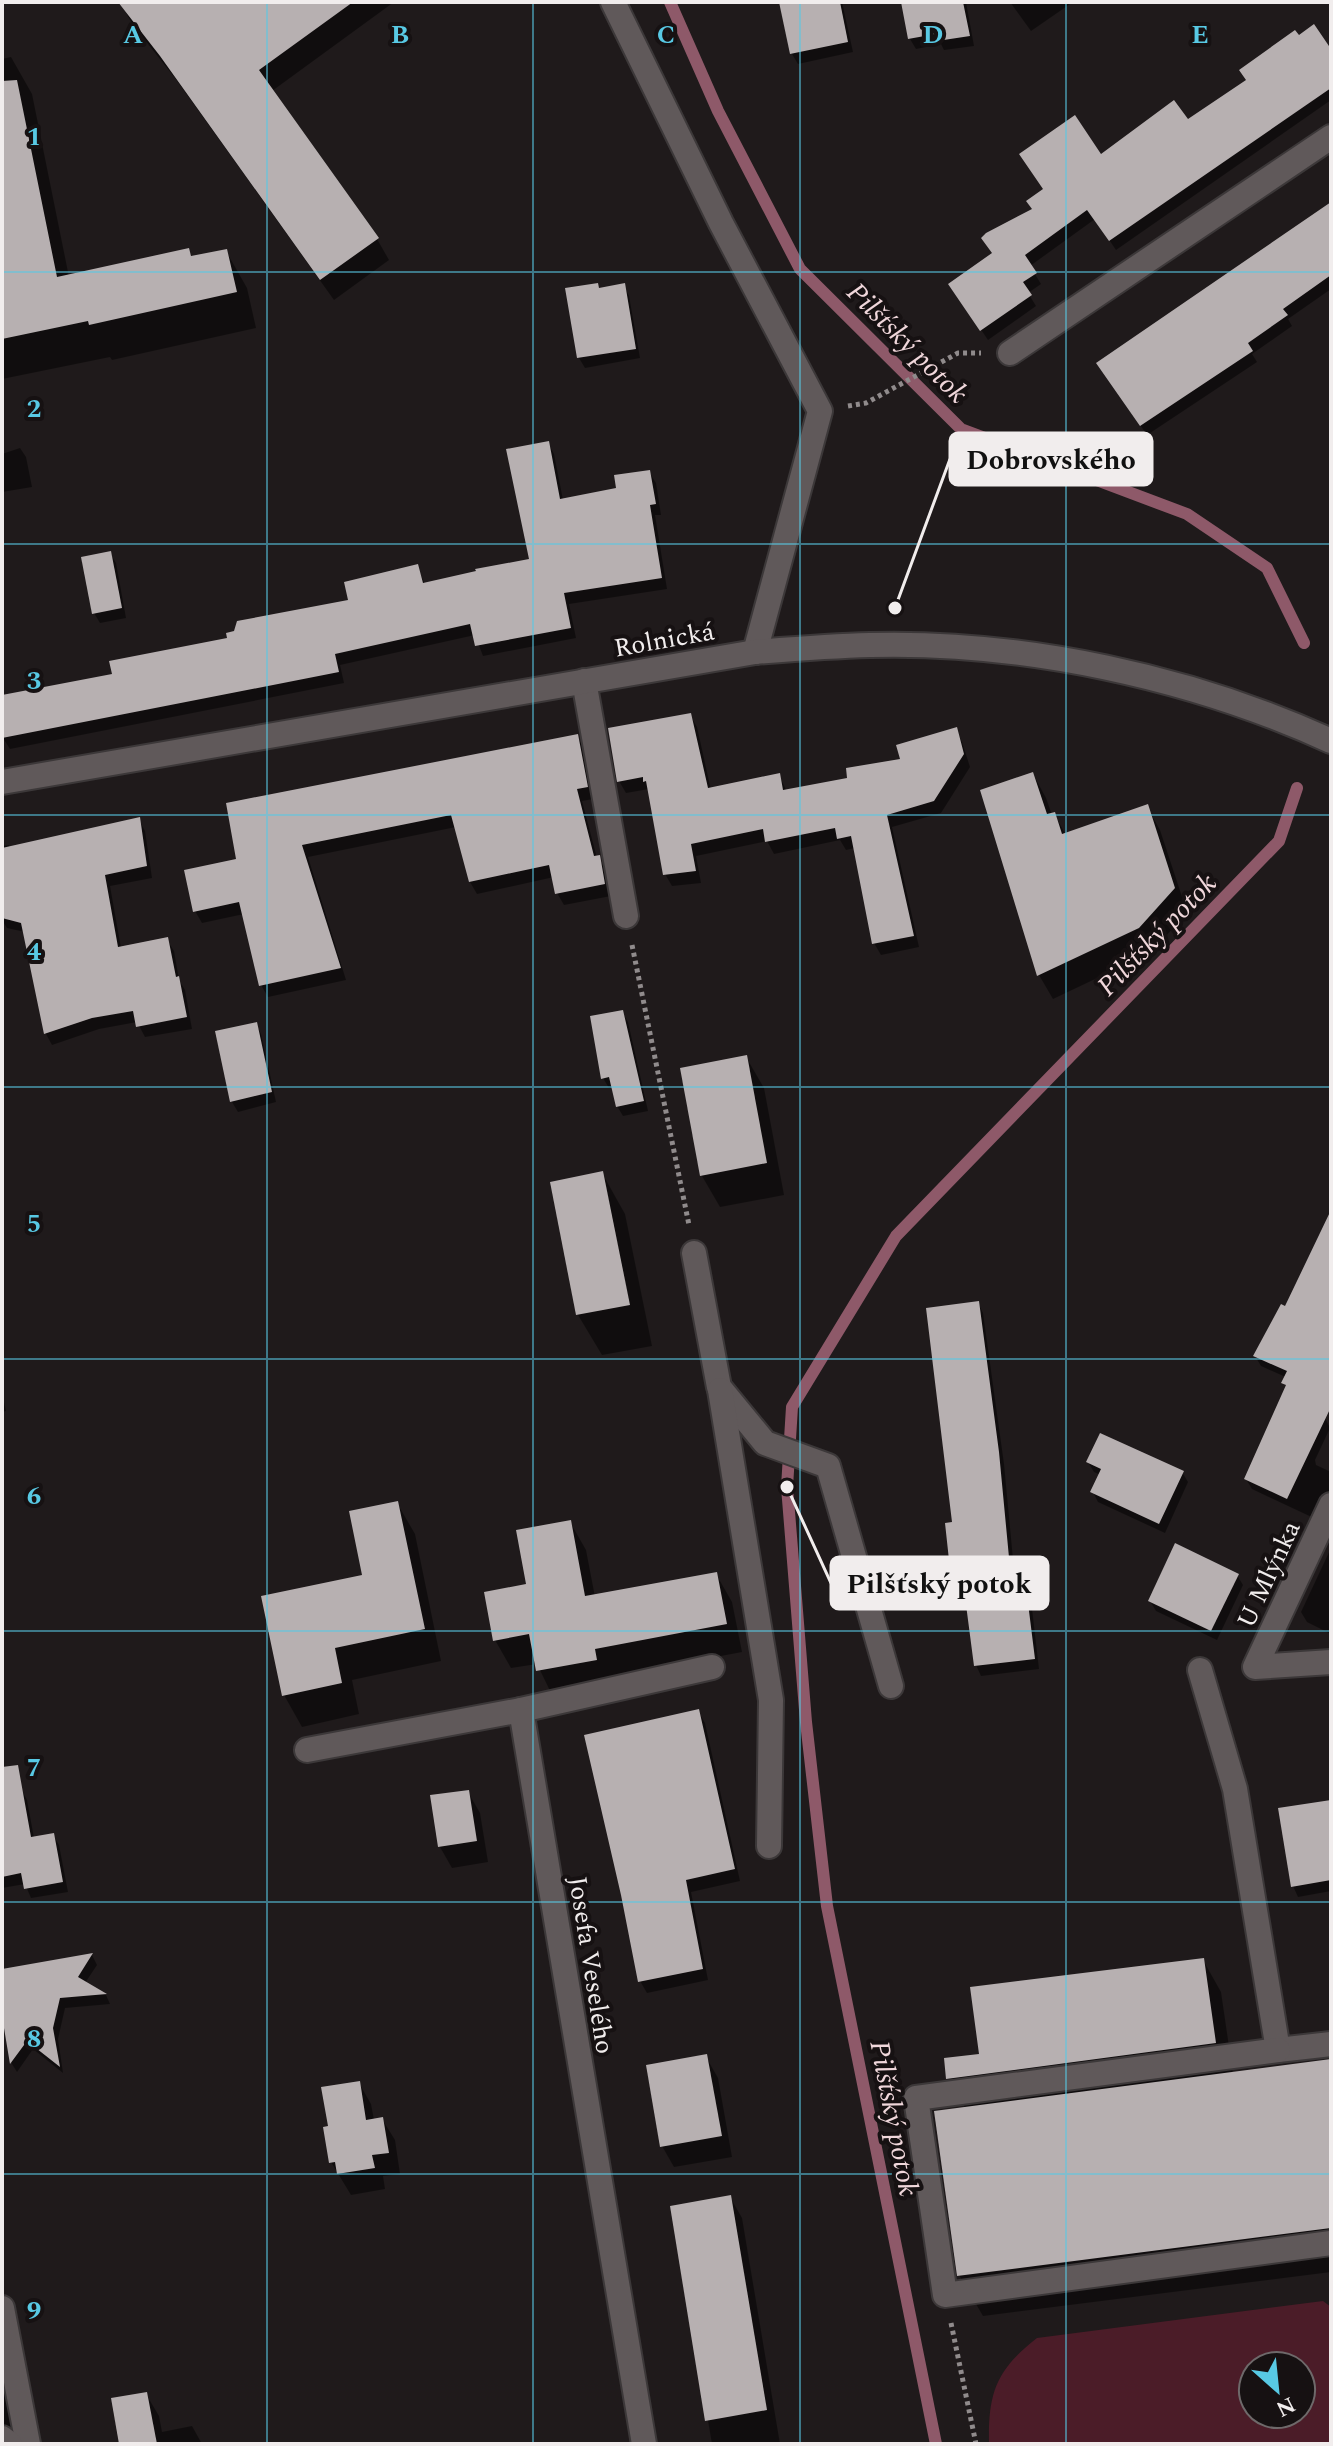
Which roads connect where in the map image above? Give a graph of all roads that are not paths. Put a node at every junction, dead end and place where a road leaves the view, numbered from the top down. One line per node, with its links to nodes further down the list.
1 (613, 2): 4 (street)
2 (1331, 137): 3 (street)
3 (1010, 353)
4 (755, 652): 5 (street, Rolnická); 6 (street, Rolnická)
5 (584, 681): 7 (street, Rolnická); 8 (street)
6 (1331, 741)
7 (2, 782)
8 (626, 916)
9 (694, 1253): 10 (street)
10 (719, 1387): 15 (street); 18 (street)
11 (1331, 1505): 12 (street, U Mlýnka)
12 (1331, 1662)
13 (712, 1667): 16 (street)
14 (1200, 1670): 20 (street)
15 (891, 1686)
16 (521, 1710): 17 (street); 26 (street, Josefa Veselého)
17 (307, 1750)
18 (769, 1846)
19 (1331, 2044): 20 (street)
20 (1278, 2050): 21 (street)
21 (1331, 2243)
22 (2, 2308): 25 (street)
23 (2, 2438): 24 (street)
24 (10, 2444)
25 (28, 2444)
26 (644, 2444)

